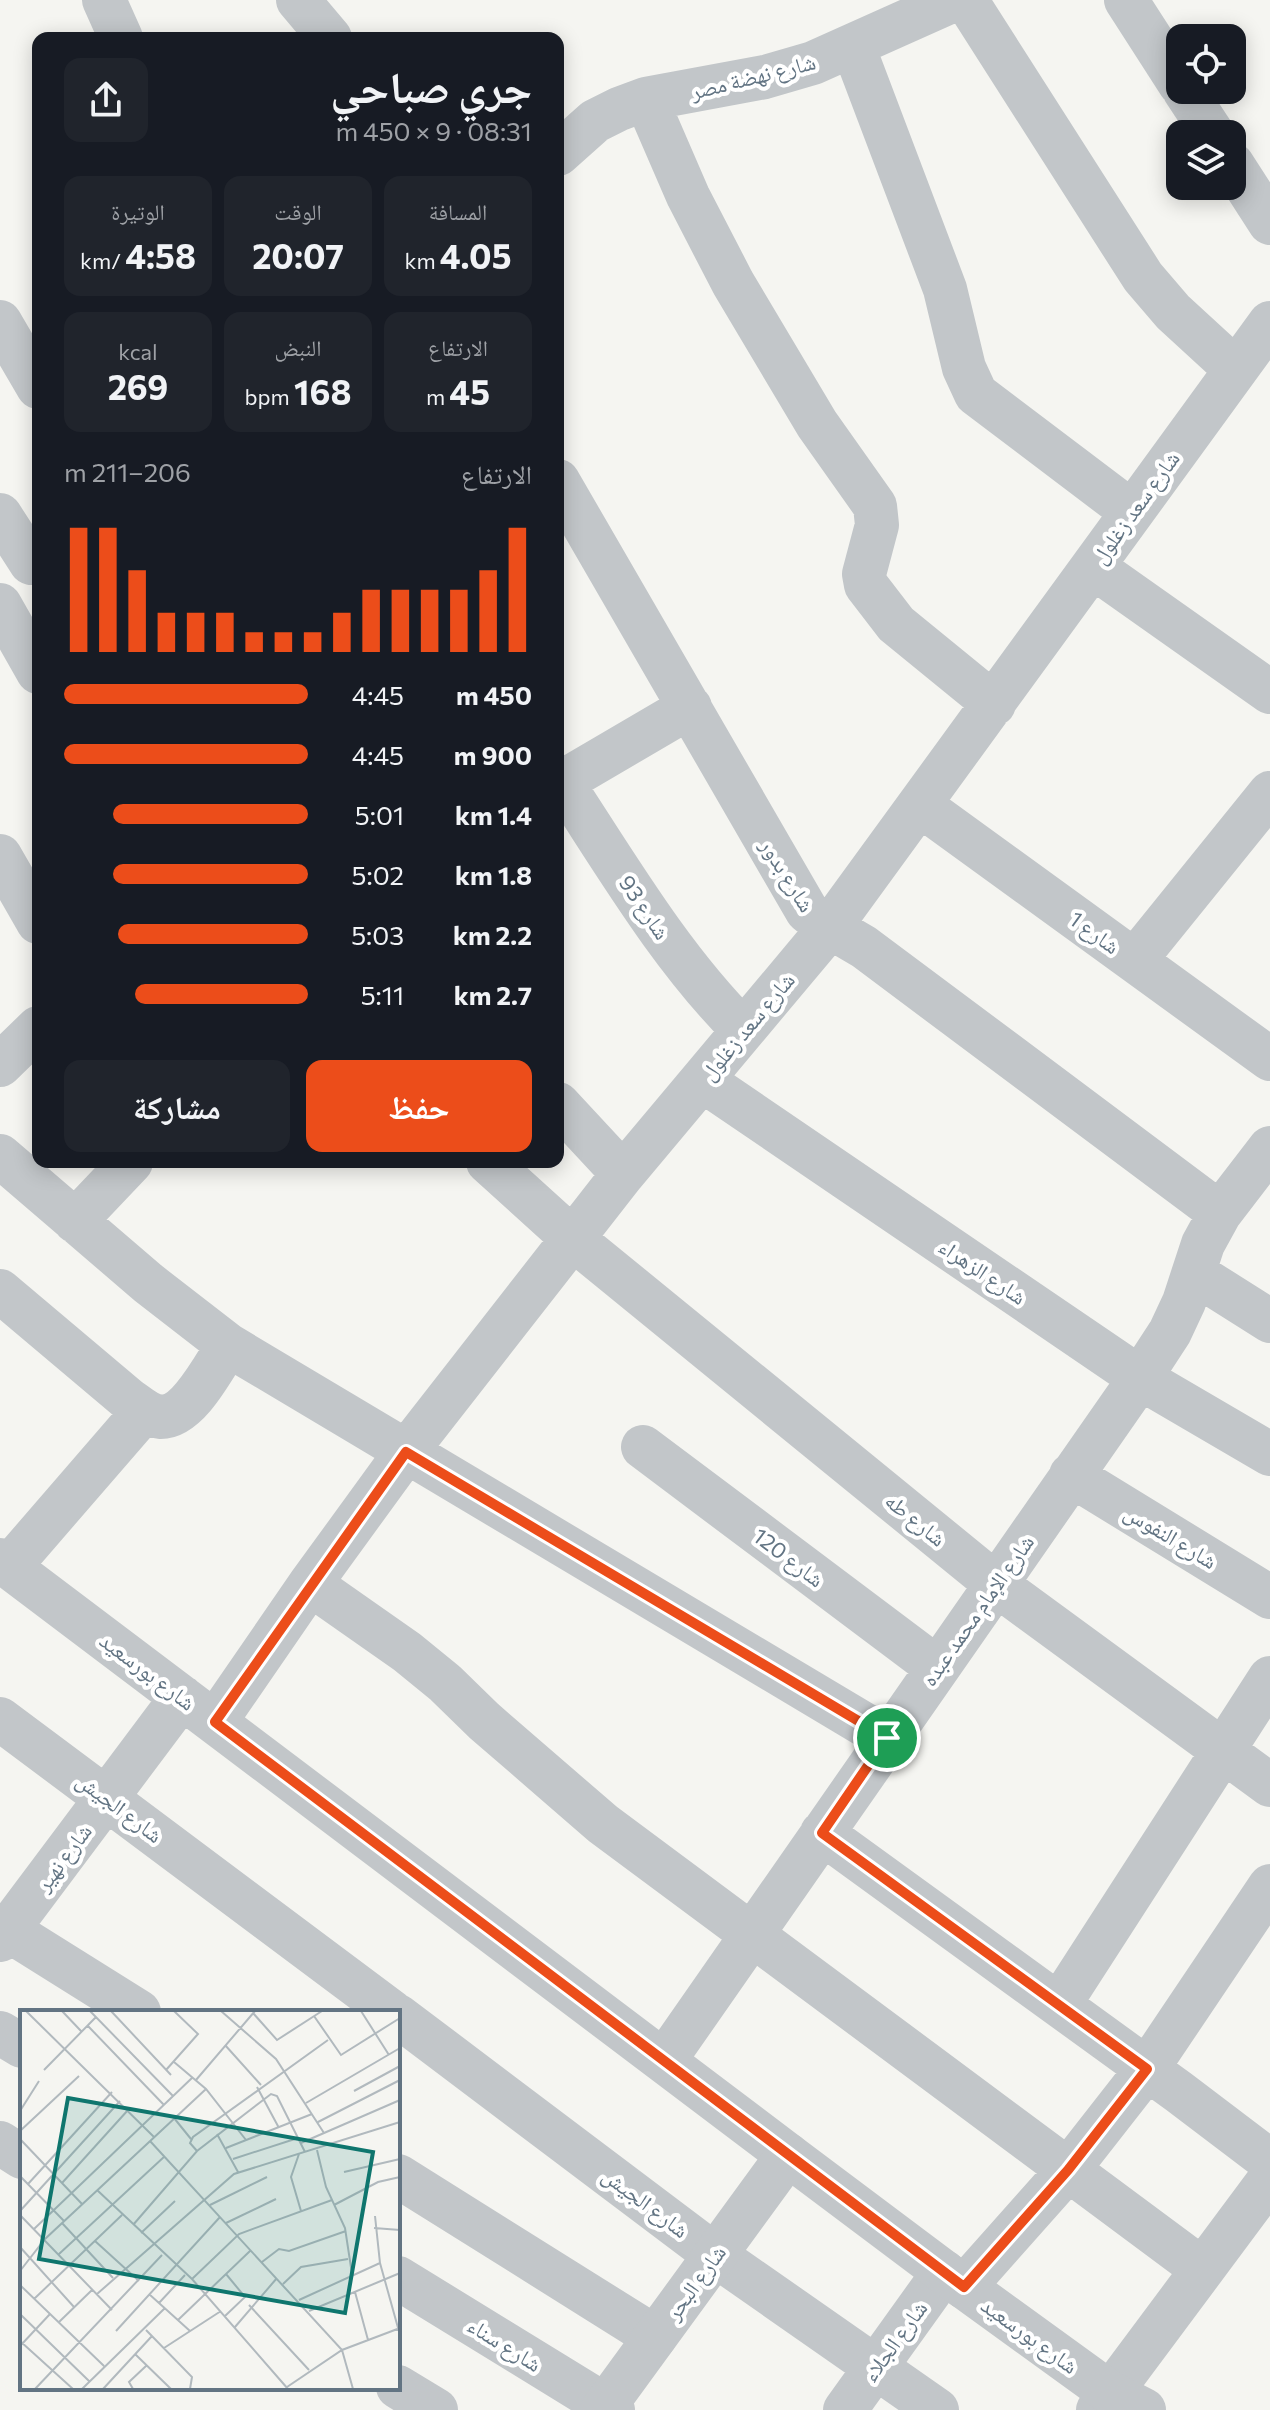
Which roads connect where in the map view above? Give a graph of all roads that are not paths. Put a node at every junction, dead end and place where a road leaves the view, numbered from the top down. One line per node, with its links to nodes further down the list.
1 (104, 0): 6 (street)
2 (298, 0): 7 (street)
3 (954, 0): 8 (street, شارع نهضة مصر)
4 (966, 0): 16 (street)
5 (1126, 0): 9 (street)
6 (118, 32)
7 (325, 32)
8 (853, 46): 10 (street, شارع نهضة مصر); 19 (street)
9 (1166, 62)
10 (646, 99): 11 (street, شارع نهضة مصر); 26 (street)
11 (564, 149)
12 (1246, 186): 13 (street)
13 (1270, 223)
14 (0, 322): 17 (street)
15 (1270, 323): 16 (street, شارع سعد زغلول)
16 (1234, 368): 19 (street, شارع سعد زغلول)
17 (32, 377)
18 (564, 491): 27 (street, شارع بدور)
19 (1132, 512): 21 (street, شارع سعد زغلول)
20 (0, 515): 22 (street)
21 (1093, 567): 25 (street); 26 (street, شارع سعد زغلول)
22 (23, 569)
23 (0, 605): 24 (street)
24 (32, 661)
25 (1270, 692)
26 (994, 704): 31 (street, شارع سعد زغلول)
27 (690, 707): 28 (street); 34 (street, شارع بدور)
28 (564, 777)
29 (564, 785): 36 (street, شارع 93)
30 (1270, 793): 35 (street)
31 (920, 805): 34 (street, شارع سعد زغلول); 35 (street, شارع 1)
32 (0, 856): 33 (street)
33 (32, 912)
34 (830, 927): 36 (street, شارع سعد زغلول); 47 (street, شارع بدور)
35 (1135, 960): 38 (street, شارع 1)
36 (743, 1030): 40 (street, شارع سعد زغلول)
37 (32, 1034): 39 (street)
38 (1270, 1059)
39 (0, 1065)
40 (702, 1080): 46 (street, شارع سعد زغلول); 54 (street, شارع الزهراء)
41 (564, 1110): 46 (street)
42 (1270, 1148): 47 (street, شارع الإمام محمد عبده)
43 (0, 1156): 48 (street)
44 (125, 1168): 48 (street)
45 (495, 1168): 49 (street, شارع طه)
46 (623, 1174): 49 (street, شارع سعد زغلول)
47 (1220, 1213): 50 (street, شارع الإمام محمد عبده)
48 (75, 1221): 53 (street)
49 (573, 1239): 57 (street, شارع سعد زغلول); 62 (street, شارع طه)
50 (1194, 1273): 52 (street); 54 (street, شارع الإمام محمد عبده)
51 (0, 1291): 55 (street)
52 (1270, 1321)
53 (228, 1345): 55 (street); 57 (street)
54 (1140, 1378): 58 (street, شارع الزهراء); 59 (street, شارع الإمام محمد عبده)
55 (144, 1411): 60 (street)
56 (643, 1447): 64 (street, شارع 120)
57 (406, 1452): 61 (street, شارع سعد زغلول); 68 (street)
58 (1270, 1454)
59 (1071, 1475): 62 (street, شارع الإمام محمد عبده); 63 (street, شارع النفوس)
60 (5, 1563): 66 (street, شارع بورسعيد)
61 (310, 1584): 66 (street, شارع سعد زغلول); 75 (street)
62 (997, 1585): 64 (street, شارع الإمام محمد عبده); 69 (street, شارع طه)
63 (1270, 1597)
64 (936, 1667): 68 (street, شارع الإمام محمد عبده)
65 (1270, 1678): 69 (street)
66 (198, 1709): 71 (street, شارع نهير); 82 (street, شارع بورسعيد)
67 (0, 1719): 71 (street, شارع الجيش)
68 (887, 1738): 72 (street, شارع الإمام محمد عبده)
69 (1222, 1752): 70 (street, شارع طه); 76 (street)
70 (1270, 1785)
71 (107, 1798): 74 (street, شارع نهير); 78 (street, شارع الجيش)
72 (822, 1833): 75 (street, شارع الإمام محمد عبده); 76 (street)
73 (1270, 1886): 83 (street, شارع الجلاء)
74 (4, 1935): 77 (street)
75 (751, 1935): 82 (street, شارع الإمام محمد عبده); 88 (street)
76 (1059, 2005): 83 (street)
77 (135, 2010)
78 (389, 2010)
79 (400, 2018): 91 (street, شارع الجيش)
80 (0, 2033): 81 (street)
81 (20, 2045)
82 (664, 2061): 85 (street, شارع بورسعيد)
83 (1147, 2069): 87 (street); 88 (street, شارع الجلاء)
84 (0, 2143): 86 (street)
85 (788, 2155): 91 (street, شارع البحر); 94 (street, شارع بورسعيد)
86 (20, 2156)
87 (1270, 2161)
88 (1068, 2170): 92 (street); 94 (street, شارع الجلاء)
89 (400, 2177): 95 (street)
90 (1270, 2179): 92 (street)
91 (715, 2255): 95 (street, شارع البحر); 96 (street, شارع الجيش)
92 (1202, 2269): 98 (street)
93 (400, 2279): 99 (street, شارع سناء)
94 (954, 2280): 96 (street, شارع الجلاء); 98 (street, شارع بورسعيد)
95 (655, 2337): 99 (street, شارع البحر)
96 (876, 2367): 101 (street, شارع الجلاء); 102 (street, شارع الجيش)
97 (400, 2388): 100 (street)
98 (1117, 2404)
99 (607, 2408)
100 (436, 2410)
101 (845, 2410)
102 (937, 2410)

